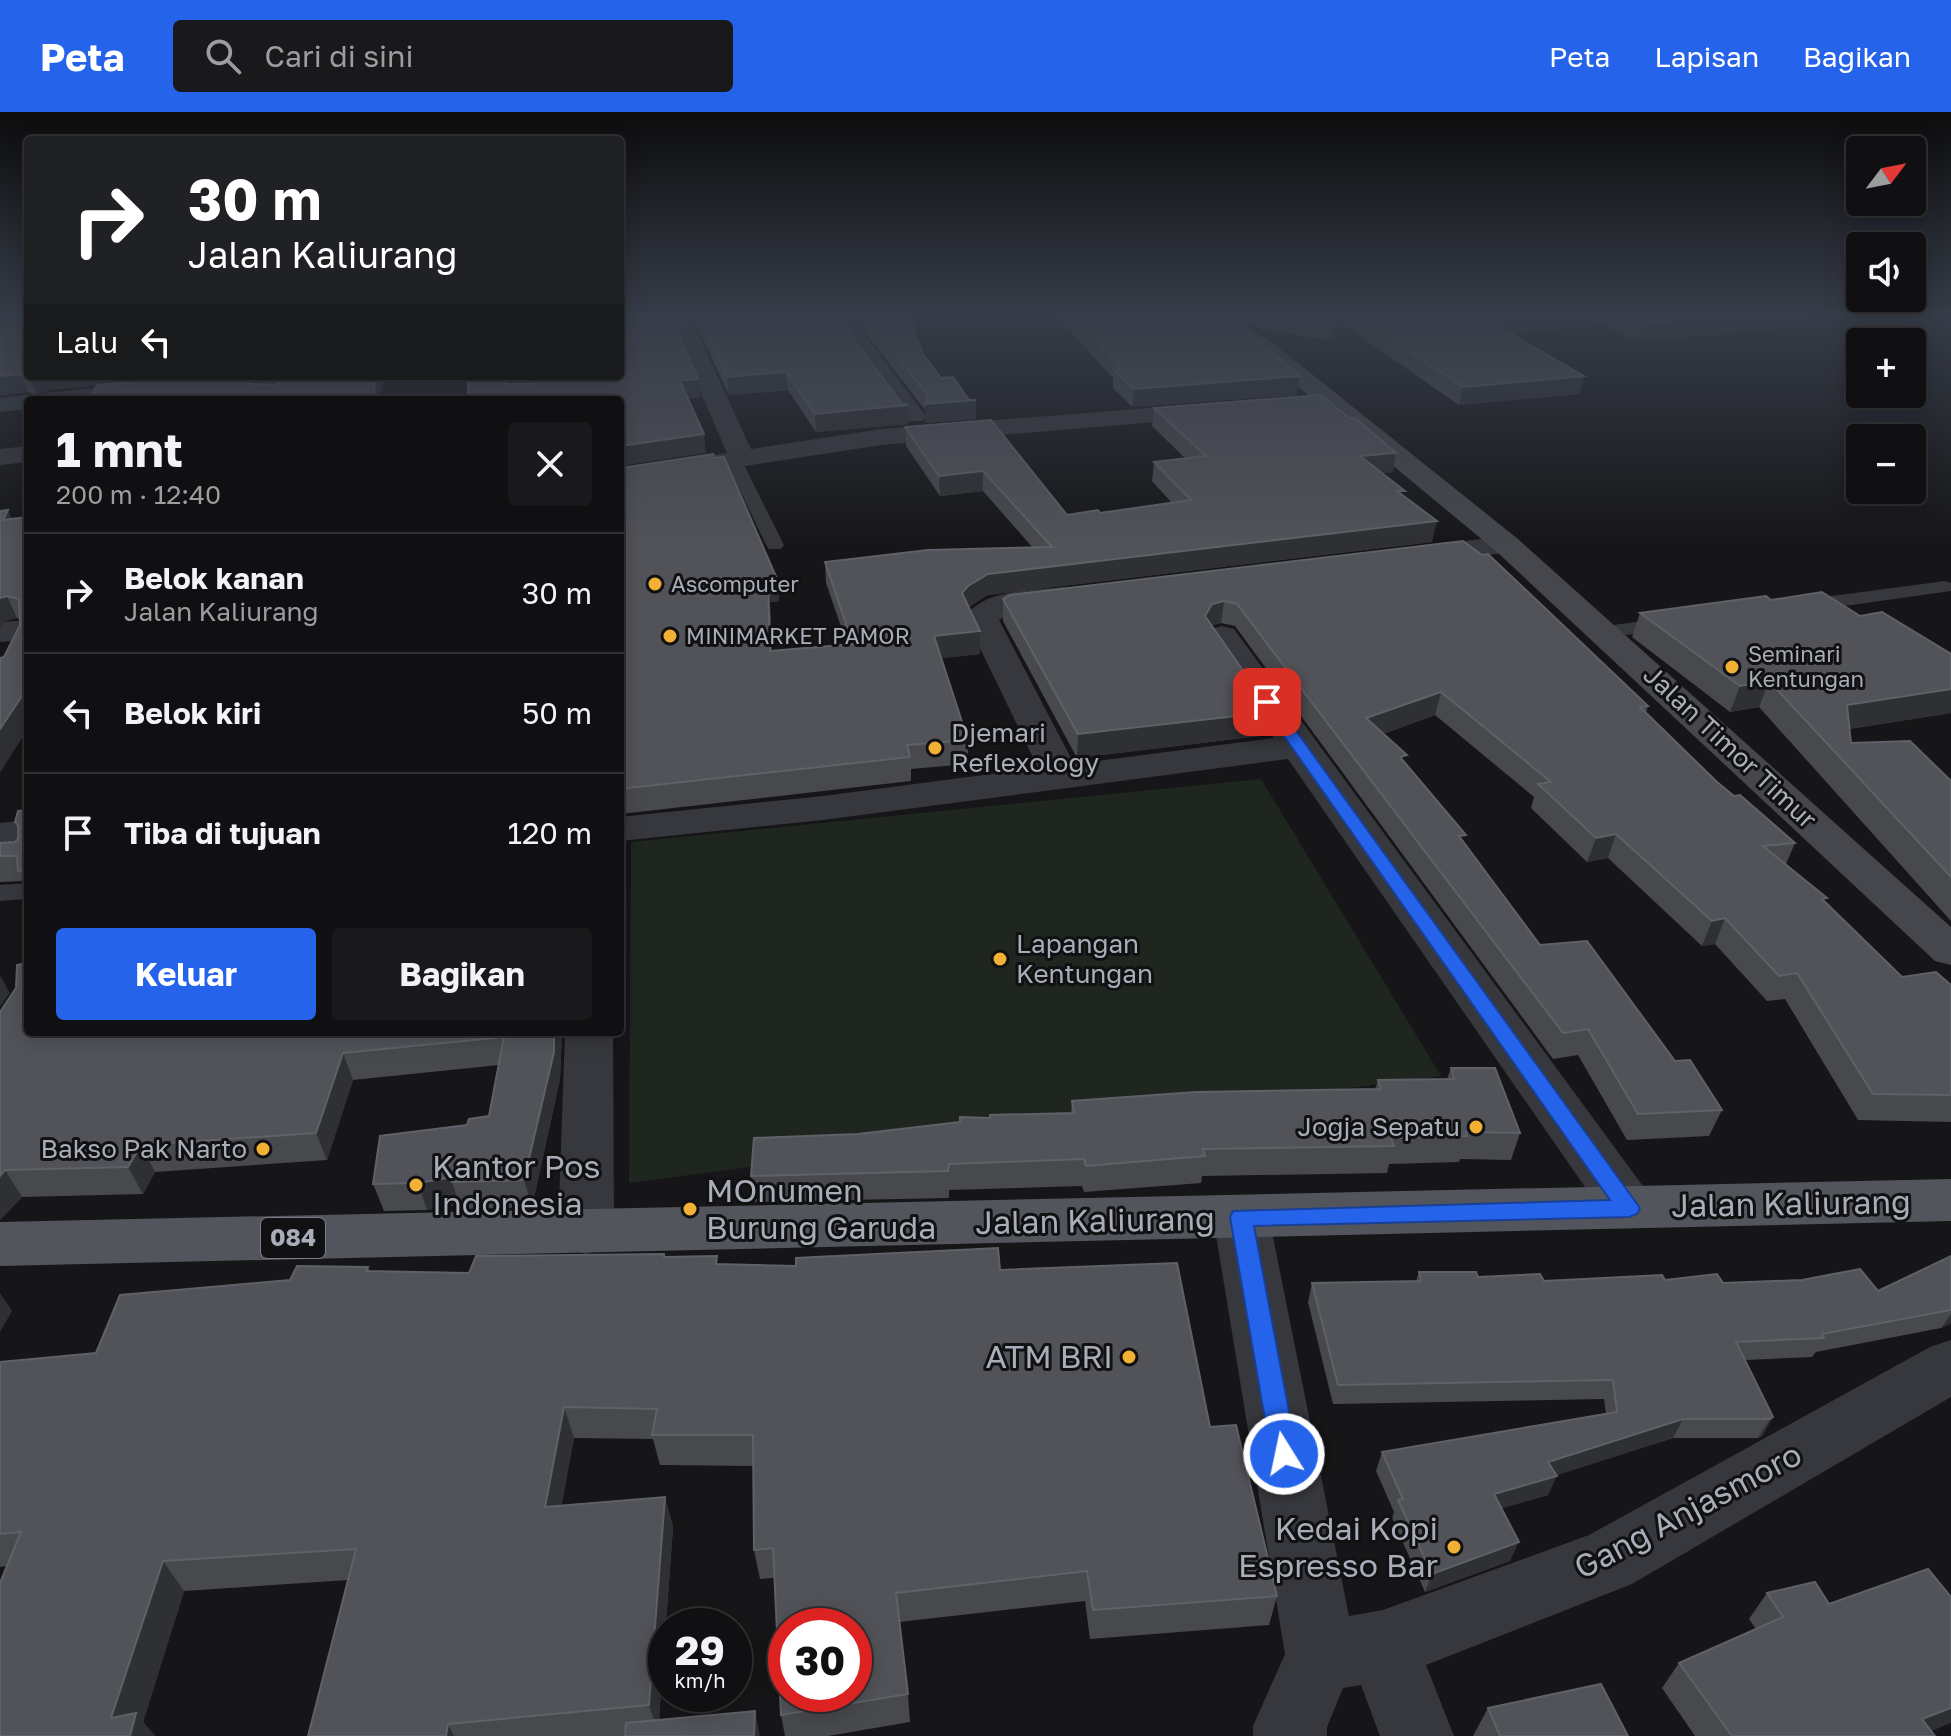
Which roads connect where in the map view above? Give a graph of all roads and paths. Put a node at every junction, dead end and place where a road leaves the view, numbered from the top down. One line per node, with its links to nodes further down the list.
1 (118, 393): 5 (street)
2 (711, 393): 12 (street)
3 (898, 393): 9 (street)
4 (1307, 393): 15 (street, Jalan Timor Timur)
5 (87, 396)
6 (24, 402): 7 (street)
7 (0, 405)
8 (1242, 408): 12 (street)
9 (914, 416)
10 (24, 454): 11 (street)
11 (0, 457)
12 (738, 458): 13 (street); 14 (lane)
13 (624, 476)
14 (775, 545)
15 (1507, 545): 16 (street); 21 (street, Jalan Timor Timur)
16 (1382, 560)
17 (1945, 587): 19 (lane)
18 (1100, 593): 24 (street)
19 (1790, 608)
20 (1682, 622): 21 (lane)
21 (1605, 632): 30 (street, Jalan Timor Timur)
22 (1222, 636): 23 (street)
23 (1298, 746): 24 (street); 33 (street)
24 (1061, 776): 25 (street)
25 (624, 829)
26 (24, 832): 27 (street)
27 (0, 835)
28 (24, 891): 29 (lane)
29 (0, 893)
30 (1951, 951)
31 (589, 1036): 35 (street)
32 (1951, 1200): 33 (main road, Jalan Kaliurang / 084)
33 (1629, 1208): 34 (main road, Jalan Kaliurang / 084)
34 (1241, 1217): 35 (main road, Jalan Kaliurang / 084); 38 (street)
35 (586, 1232): 36 (main road, Jalan Kaliurang / 084)
36 (0, 1244)
37 (1951, 1366): 38 (street, Gang Anjasmoro)
38 (1352, 1651): 39 (street); 40 (street)
39 (1281, 1733)
40 (1417, 1736)

